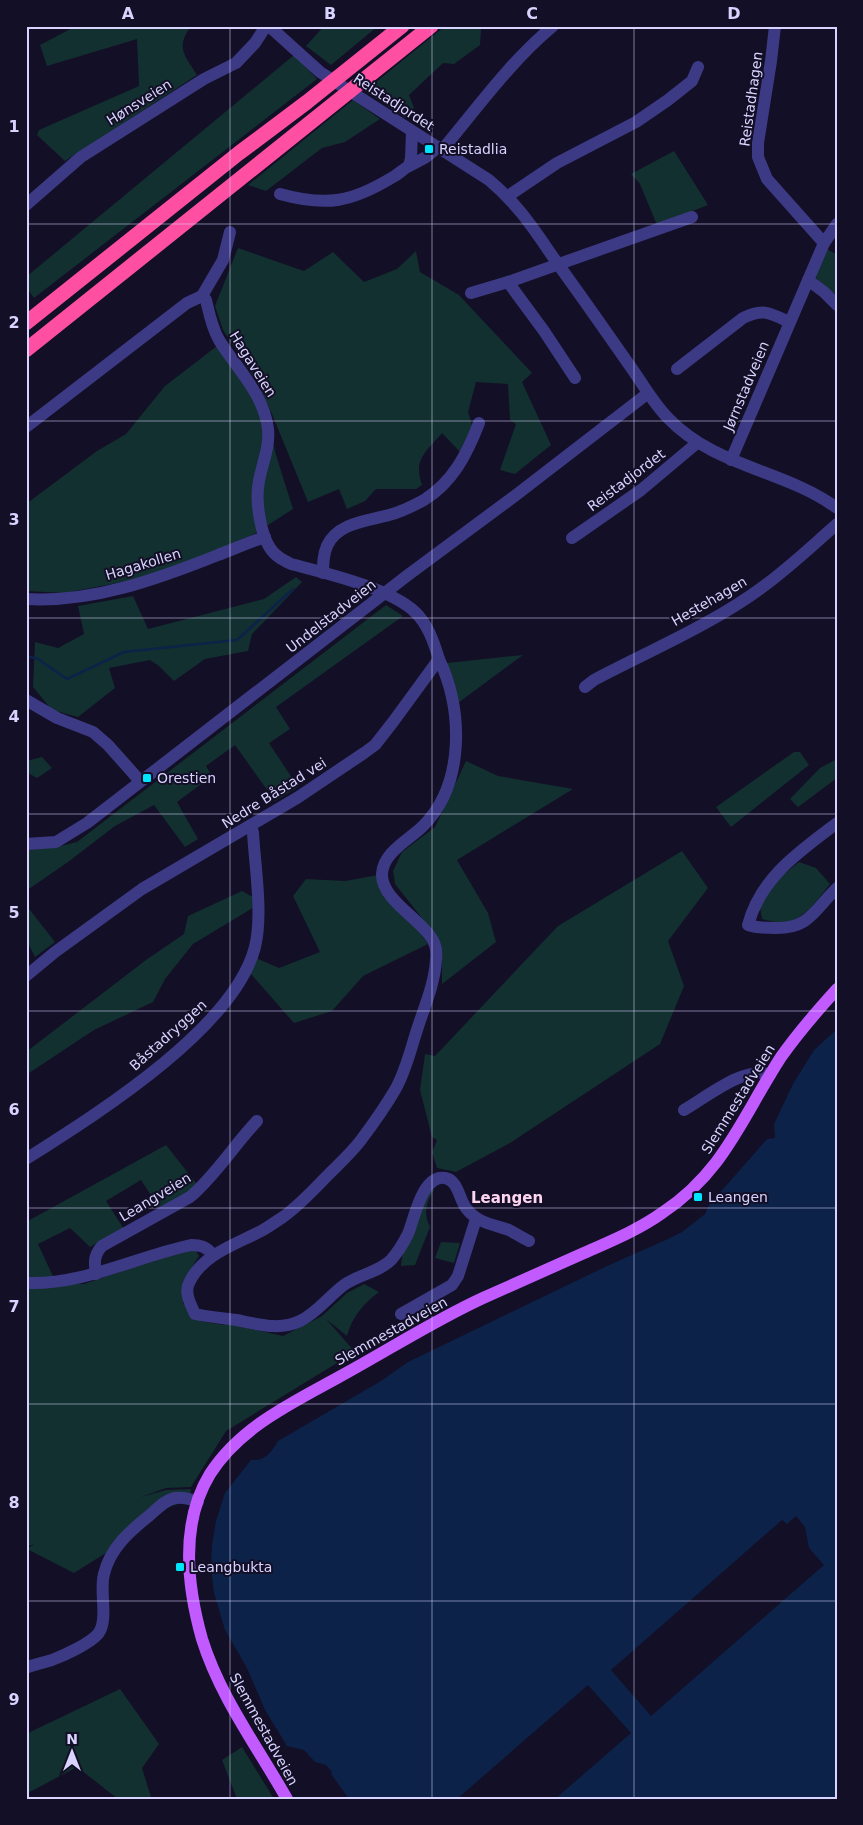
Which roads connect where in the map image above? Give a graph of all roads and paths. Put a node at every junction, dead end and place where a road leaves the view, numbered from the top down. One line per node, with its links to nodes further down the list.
1 (268, 26): 7 (street, Reistadjordet); 12 (street, Hønsveien)
2 (402, 26): 24 (highway)
3 (431, 26): 25 (highway)
4 (553, 26): 8 (street)
5 (775, 26): 16 (street, Reistadhagen)
6 (698, 67): 11 (street)
7 (412, 132): 8 (street, Reistadjordet); 9 (street)
8 (440, 148): 9 (street); 11 (street, Reistadjordet)
9 (409, 166): 10 (street)
10 (280, 194)
11 (508, 196): 17 (street, Reistadjordet)
12 (26, 205)
13 (692, 217): 17 (street)
14 (837, 224): 16 (street, Jørnstadveien)
15 (230, 232): 21 (street)
16 (824, 243): 18 (street, Jørnstadveien)
17 (558, 263): 19 (street); 28 (street, Reistadjordet)
18 (808, 280): 22 (street); 23 (street, Jørnstadveien)
19 (508, 282): 20 (street); 27 (street)
20 (471, 292)
21 (202, 296): 30 (street); 35 (street, Hagaveien)
22 (837, 305)
23 (789, 322): 26 (street); 32 (street, Jørnstadveien)
24 (26, 323)
25 (26, 350)
26 (677, 369)
27 (575, 378)
28 (647, 394): 31 (street, Reistadjordet); 38 (street, Undelstadveien)
29 (479, 424): 37 (street)
30 (26, 427)
31 (696, 443): 32 (street, Reistadjordet); 36 (street, Reistadjordet)
32 (730, 460): 33 (street, Reistadjordet)
33 (837, 508)
34 (837, 524): 41 (street, Hestehagen)
35 (264, 537): 37 (street, Hagaveien); 39 (street, Hagakollen)
36 (572, 538)
37 (322, 573): 38 (street, Hagaveien)
38 (385, 593): 40 (street); 43 (street, Undelstadveien)
39 (26, 599)
40 (440, 659): 45 (street, Nedre Båstad vei); 56 (street)
41 (585, 687)
42 (26, 700): 43 (street)
43 (140, 781): 46 (street, Undelstadveien)
44 (837, 823): 47 (street)
45 (250, 826): 48 (street, Nedre Båstad vei); 53 (street, Båstadryggen)
46 (26, 844)
47 (837, 888)
48 (26, 976)
49 (837, 989): 50 (main road, Slemmestadveien)
50 (770, 1075): 51 (street); 60 (main road, Slemmestadveien)
51 (684, 1110)
52 (257, 1121): 57 (street, Leangveien)
53 (26, 1159)
54 (476, 1219): 55 (street); 56 (street); 59 (street)
55 (529, 1241)
56 (213, 1255): 57 (street)
57 (96, 1274): 58 (street)
58 (26, 1283)
59 (401, 1314)
60 (198, 1502): 61 (street); 62 (main road, Slemmestadveien)
61 (26, 1668)
62 (286, 1799)

